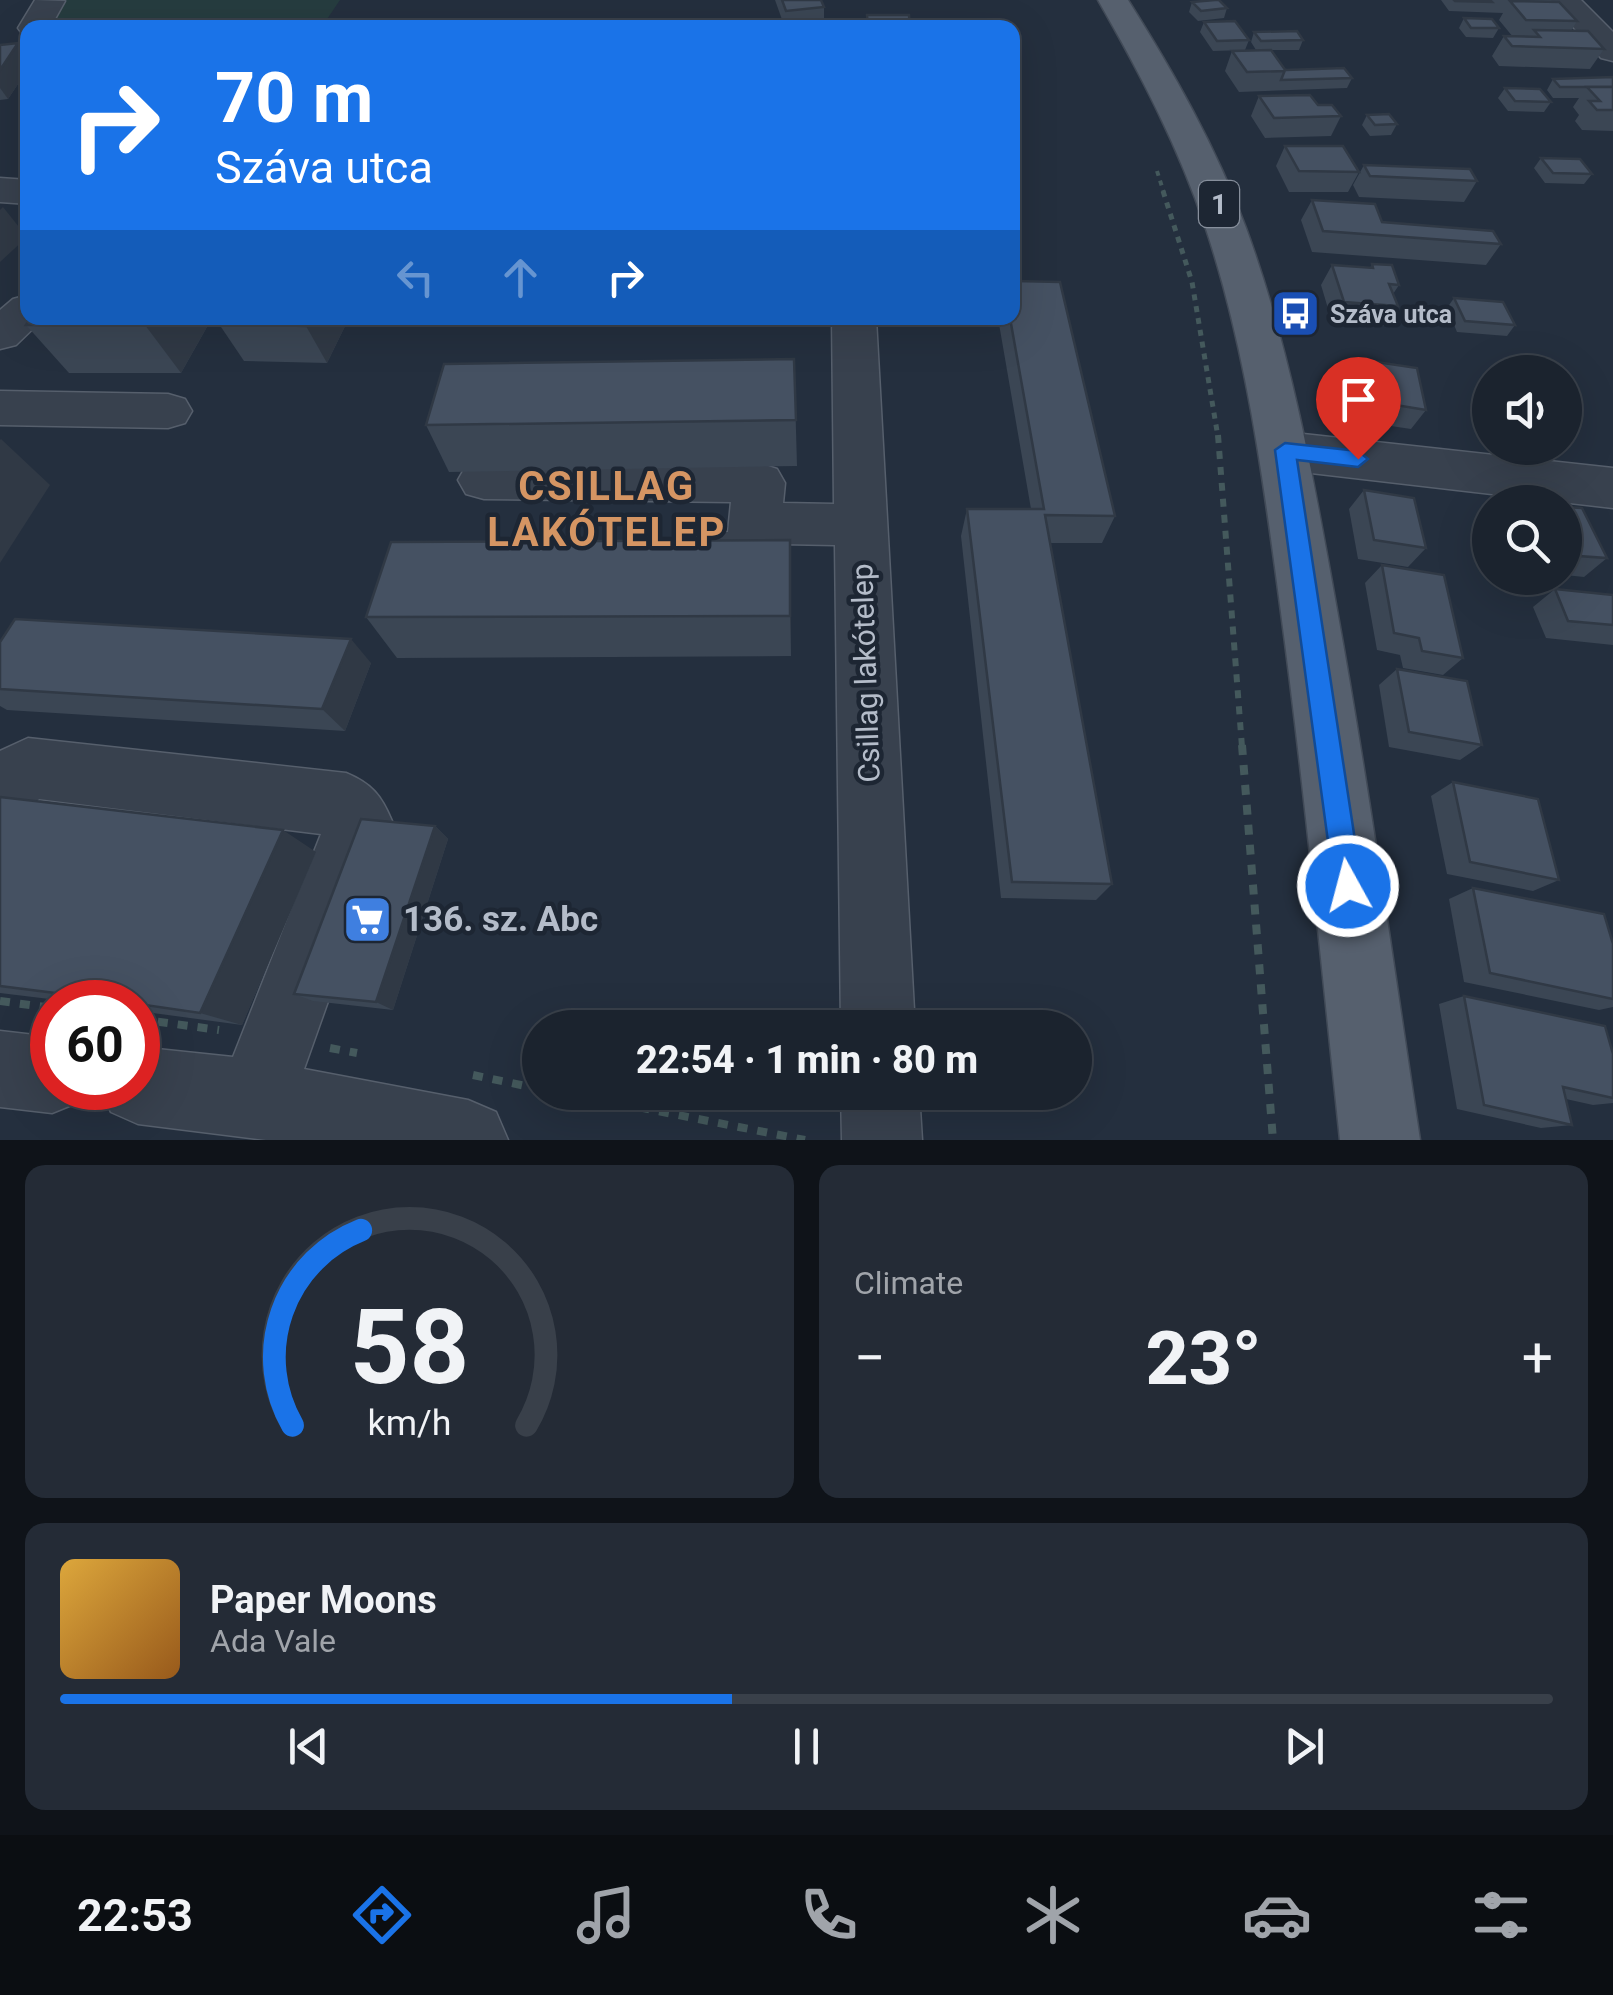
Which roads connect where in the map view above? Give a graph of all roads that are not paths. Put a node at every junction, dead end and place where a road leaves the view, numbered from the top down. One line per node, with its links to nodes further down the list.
1 (1113, 0): 9 (main road, 1)
2 (1564, 0): 3 (street)
3 (1613, 51)
4 (20, 316): 6 (street)
5 (854, 325): 13 (street, Csillag lakótelep)
6 (0, 334)
7 (0, 408): 8 (street)
8 (168, 411)
9 (1285, 450): 11 (street); 22 (main road, 1)
10 (484, 480): 12 (street)
11 (1613, 488)
12 (756, 523): 13 (street); 14 (street)
13 (861, 525): 16 (street, Csillag lakótelep)
14 (638, 553)
15 (0, 796): 17 (street)
16 (877, 1010)
17 (267, 1068): 18 (street); 20 (street)
18 (160, 1082)
19 (881, 1110): 21 (street)
20 (468, 1140)
21 (882, 1140)
22 (1380, 1140)

